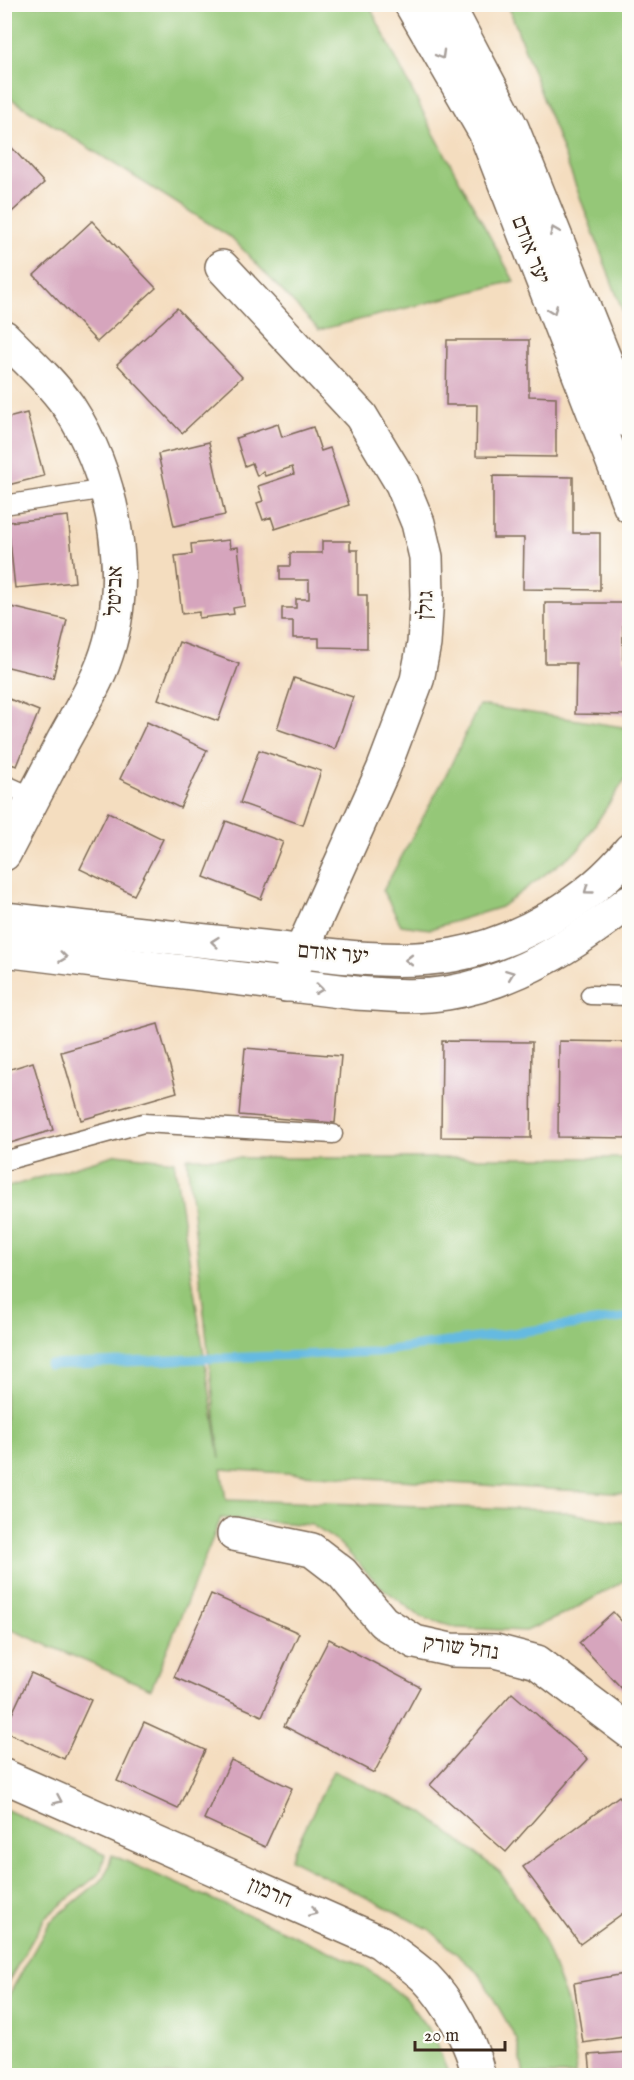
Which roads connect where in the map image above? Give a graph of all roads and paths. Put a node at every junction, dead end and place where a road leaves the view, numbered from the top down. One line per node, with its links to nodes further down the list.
1 (411, 4): 8 (street, יער אודם, one-way to 8)
2 (447, 4): 5 (street, יער אודם, one-way to 2)
3 (222, 267): 15 (street, גולן)
4 (4, 337): 6 (street, אביטל)
5 (630, 422)
6 (106, 489): 7 (lane); 9 (street, אביטל)
7 (4, 505)
8 (630, 506)
9 (19, 791): 11 (street, אביטל)
10 (630, 850): 15 (street, יער אודם, one-way to 15)
11 (4, 854)
12 (630, 902): 16 (street, יער אודם, one-way to 12)
13 (4, 919): 15 (street, יער אודם, one-way to 13)
14 (4, 950): 16 (street, יער אודם, one-way to 16)
15 (300, 951): 16 (street, גולן)
16 (286, 985)
17 (590, 995): 18 (lane)
18 (630, 996)
19 (333, 1134): 20 (lane)
20 (4, 1161)
21 (234, 1534): 22 (street, נחל שורק)
22 (630, 1732)
23 (4, 1776): 24 (street, חרמון, one-way to 24)
24 (478, 2076)

